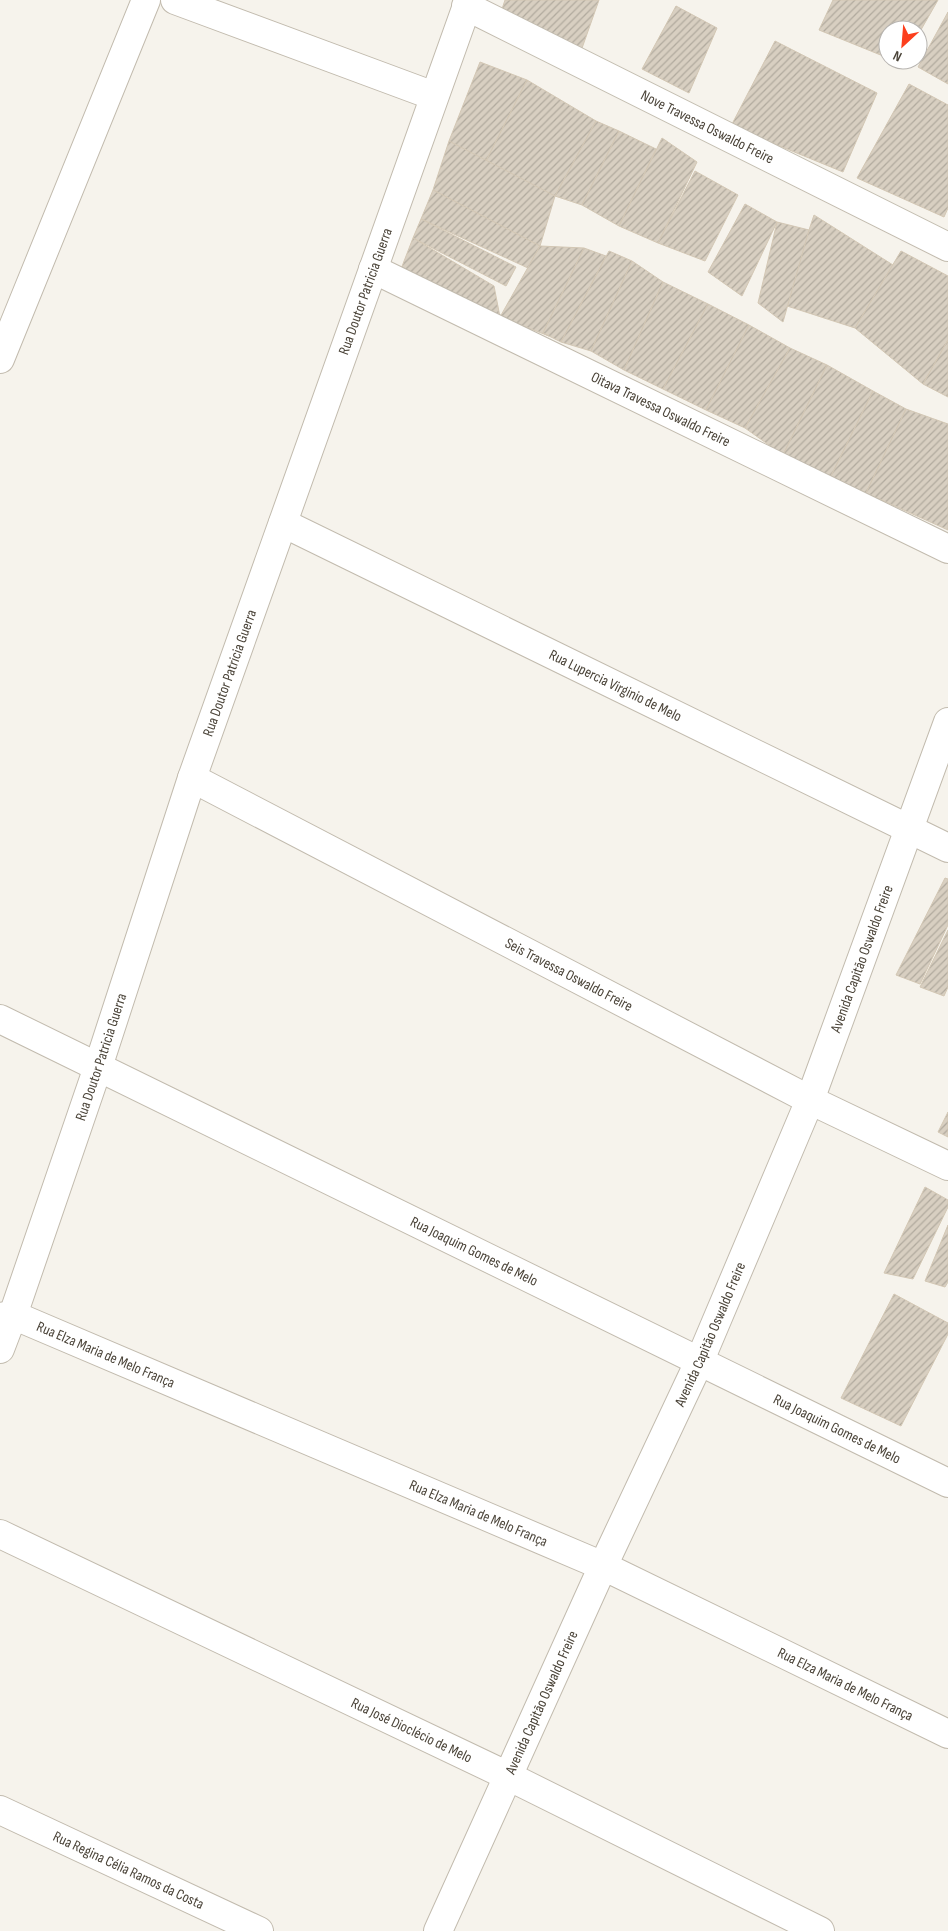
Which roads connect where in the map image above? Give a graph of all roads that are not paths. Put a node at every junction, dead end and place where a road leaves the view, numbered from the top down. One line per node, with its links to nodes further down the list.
1 (146, 0): 7 (street)
2 (175, 0): 4 (street)
3 (468, 3): 4 (street, Rua Doutor Patricia Guerra); 5 (street, Nove Travessa Oswaldo Freire)
4 (434, 96): 6 (street, Rua Doutor Patricia Guerra)
5 (948, 247)
6 (373, 269): 8 (street, Rua Doutor Patricia Guerra); 9 (street, Oitava Travessa Oswaldo Freire)
7 (0, 359)
8 (283, 523): 11 (street, Rua Doutor Patricia Guerra); 12 (street, Rua Lupercia Virginio de Melo)
9 (948, 549)
10 (948, 722): 12 (street, Avenida Capitão Oswaldo Freire)
11 (192, 778): 15 (street, Rua Doutor Patricia Guerra); 16 (street, Seis Travessa Oswaldo Freire)
12 (908, 828): 13 (street, Rua Lupercia Virginio de Melo); 16 (street, Avenida Capitão Oswaldo Freire)
13 (948, 848)
14 (0, 1019): 15 (street, Rua Joaquim Gomes de Melo)
15 (98, 1067): 18 (street, Rua Doutor Patricia Guerra); 20 (street, Rua Joaquim Gomes de Melo)
16 (810, 1100): 17 (street, Seis Travessa Oswaldo Freire); 20 (street, Avenida Capitão Oswaldo Freire)
17 (948, 1166)
18 (7, 1316): 19 (street, Rua Doutor Patricia Guerra); 23 (street, Rua Elza Maria de Melo França)
19 (0, 1349)
20 (700, 1360): 21 (street, Rua Joaquim Gomes de Melo); 23 (street, Avenida Capitão Oswaldo Freire)
21 (948, 1483)
22 (0, 1534): 25 (street, Rua José Dioclécio de Melo)
23 (603, 1566): 24 (street, Rua Elza Maria de Melo França); 25 (street, Avenida Capitão Oswaldo Freire)
24 (948, 1734)
25 (508, 1776): 28 (street, Avenida Capitão Oswaldo Freire); 29 (street, Rua José Dioclécio de Melo)
26 (0, 1810): 27 (street, Rua Regina Célia Ramos da Costa)
27 (259, 1931)
28 (438, 1931)
29 (820, 1931)

